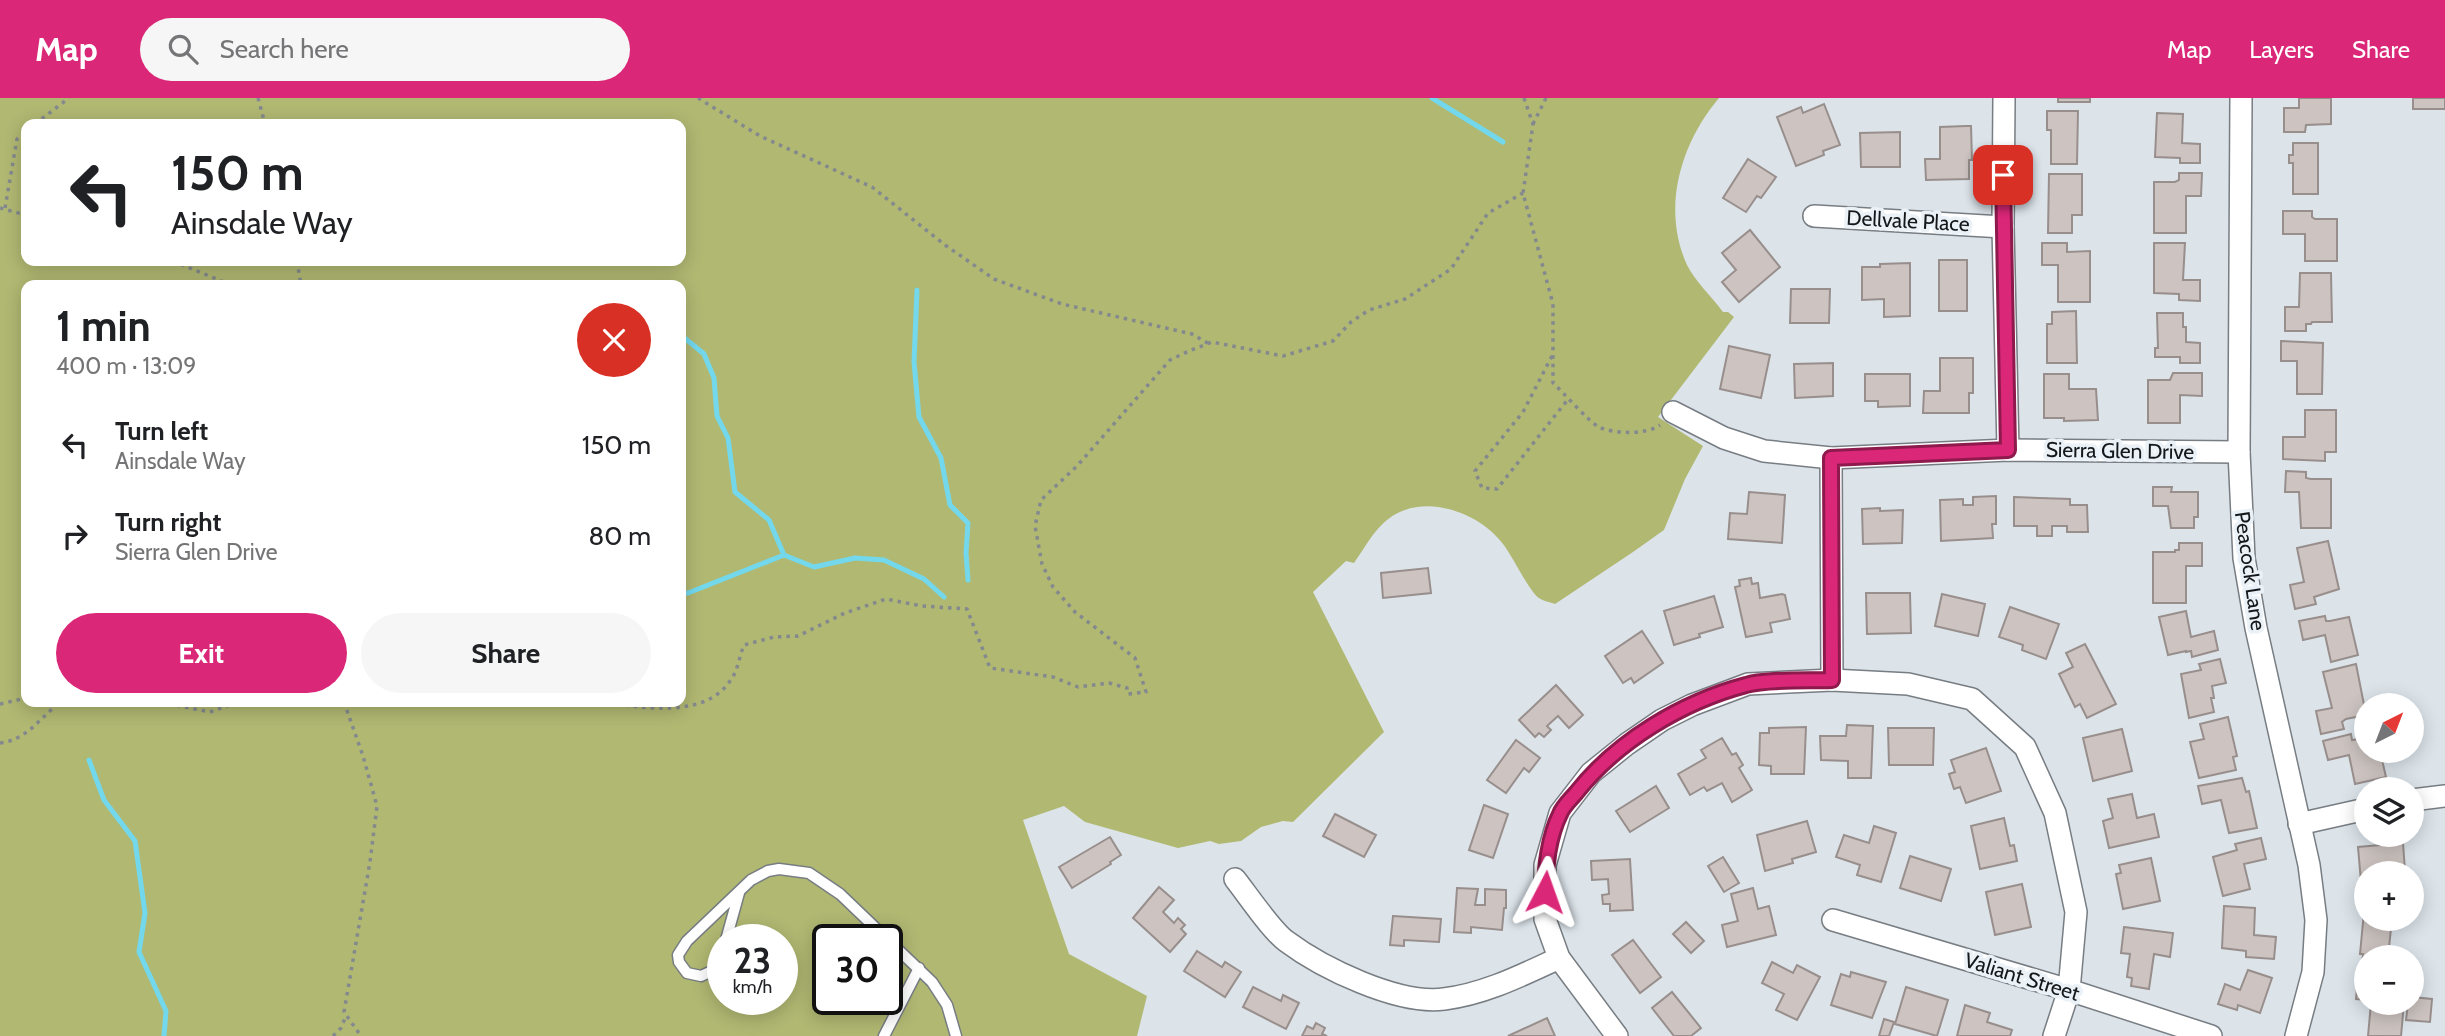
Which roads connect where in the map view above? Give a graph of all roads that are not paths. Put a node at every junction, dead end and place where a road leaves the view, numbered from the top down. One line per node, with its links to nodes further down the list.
1 (2004, 98): 4 (street)
2 (2241, 98): 7 (street, Peacock Lane)
3 (1814, 216): 4 (street, Dellvale Place)
4 (2003, 226): 6 (street)
5 (1673, 412): 8 (street, Sierra Glen Drive)
6 (2008, 450): 7 (street, Sierra Glen Drive); 8 (street, Sierra Glen Drive)
7 (2239, 452): 13 (street, Peacock Lane)
8 (1831, 458): 9 (street)
9 (1832, 680): 18 (street); 21 (street)
10 (2445, 796): 11 (street)
11 (2424, 799)
12 (2354, 812): 13 (street)
13 (2299, 824): 27 (street, Peacock Lane)
14 (1235, 879): 18 (street)
15 (739, 891): 17 (lane); 19 (lane); 20 (lane)
16 (1833, 920): 21 (street, Valiant Street)
17 (730, 924)
18 (1559, 958): 24 (street)
19 (919, 968): 22 (lane); 23 (lane)
20 (707, 973)
21 (2069, 990): 25 (street); 26 (street, Valiant Street)
22 (884, 1036)
23 (956, 1036)
24 (1617, 1036)
25 (2054, 1036)
26 (2211, 1036)
27 (2296, 1036)

